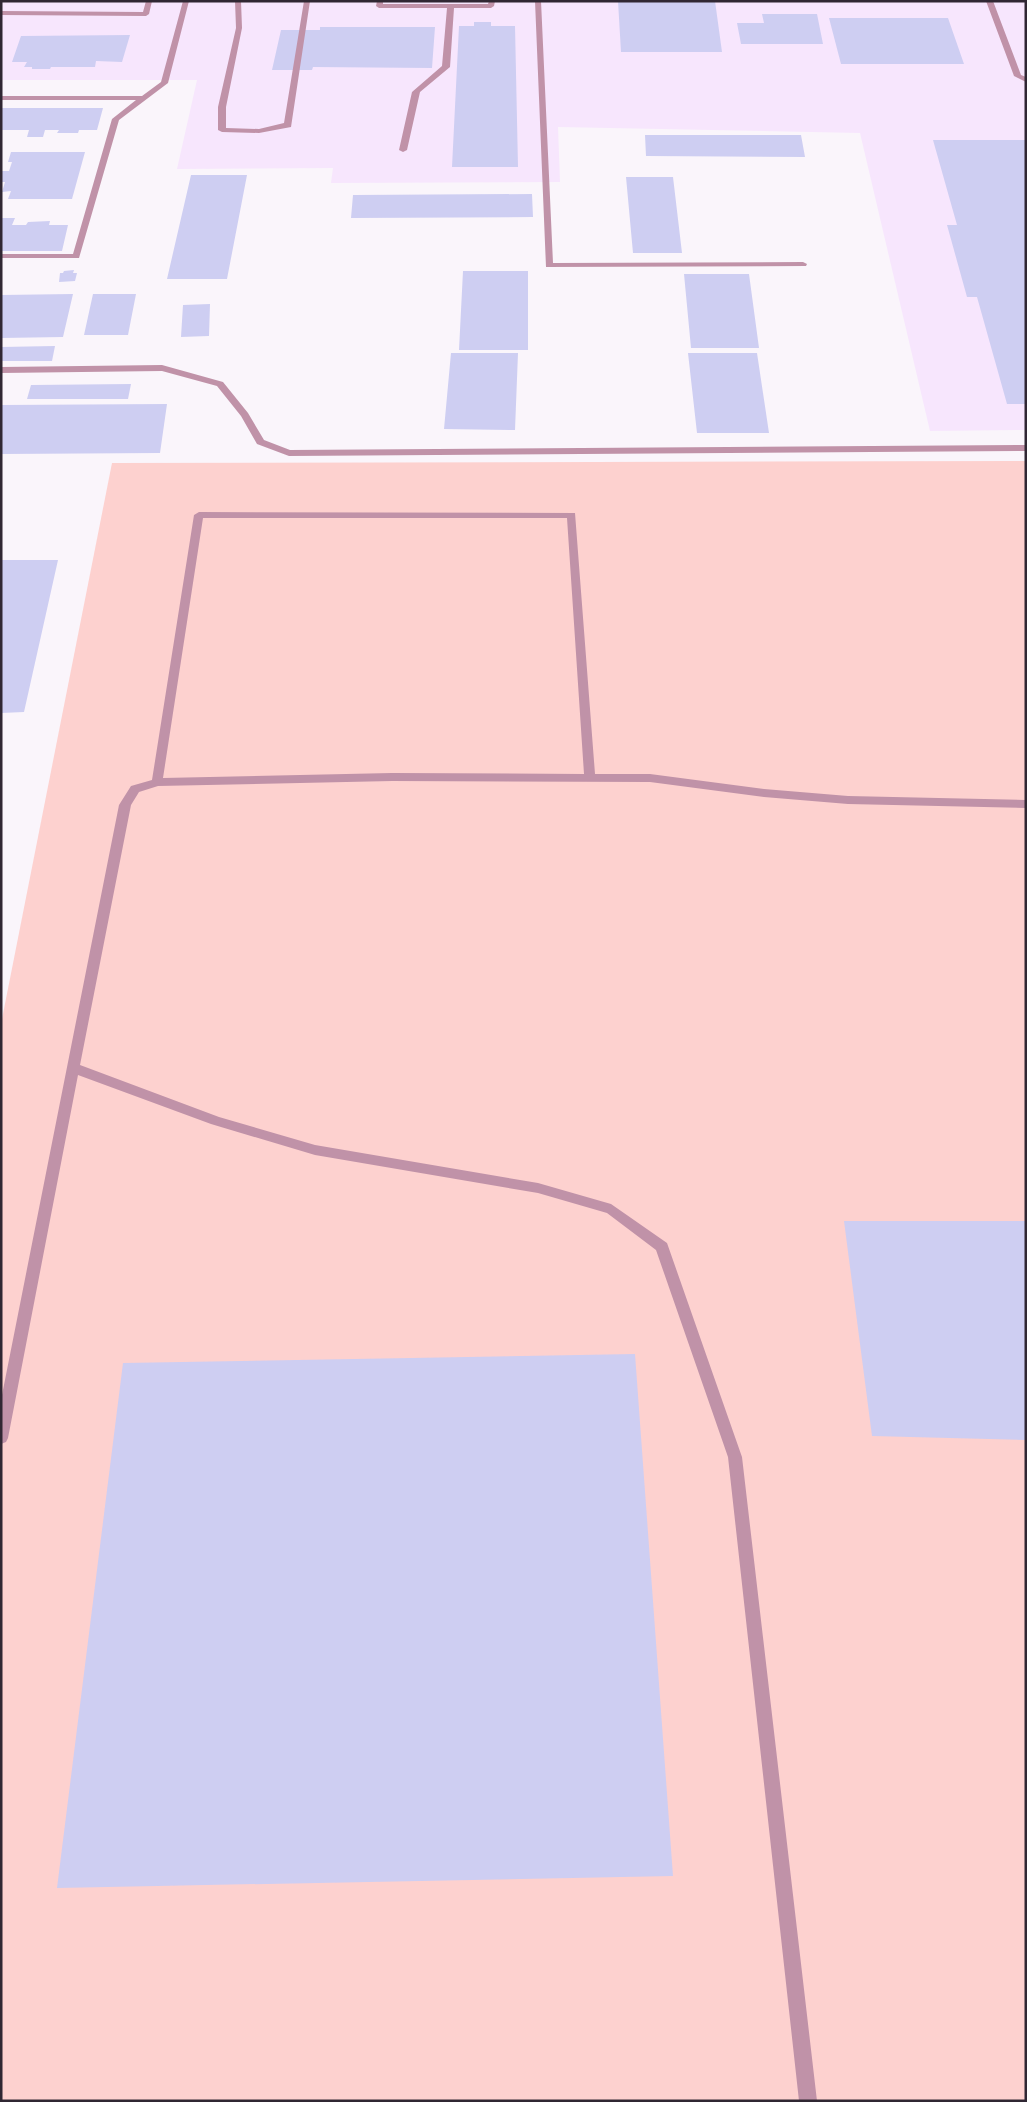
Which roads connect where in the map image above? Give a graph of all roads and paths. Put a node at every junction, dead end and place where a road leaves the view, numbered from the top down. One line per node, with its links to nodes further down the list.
1 (149, 1): 10 (lane)
2 (186, 1): 13 (lane)
3 (238, 1): 4 (lane)
4 (307, 1)
5 (380, 1): 9 (lane)
6 (492, 1): 9 (lane)
7 (538, 1): 16 (lane)
8 (989, 1): 11 (lane)
9 (451, 6): 14 (lane)
10 (1, 13)
11 (1026, 80)
12 (1, 98): 13 (lane)
13 (145, 98): 15 (lane)
14 (403, 150)
15 (1, 256)
16 (803, 264)
17 (1, 370): 18 (lane)
18 (1026, 448)
19 (590, 778): 20 (lane); 20 (lane); 21 (lane)
20 (157, 782): 22 (lane)
21 (1026, 804)
22 (74, 1068): 23 (lane); 24 (lane)
23 (1, 1438)
24 (808, 2101)

